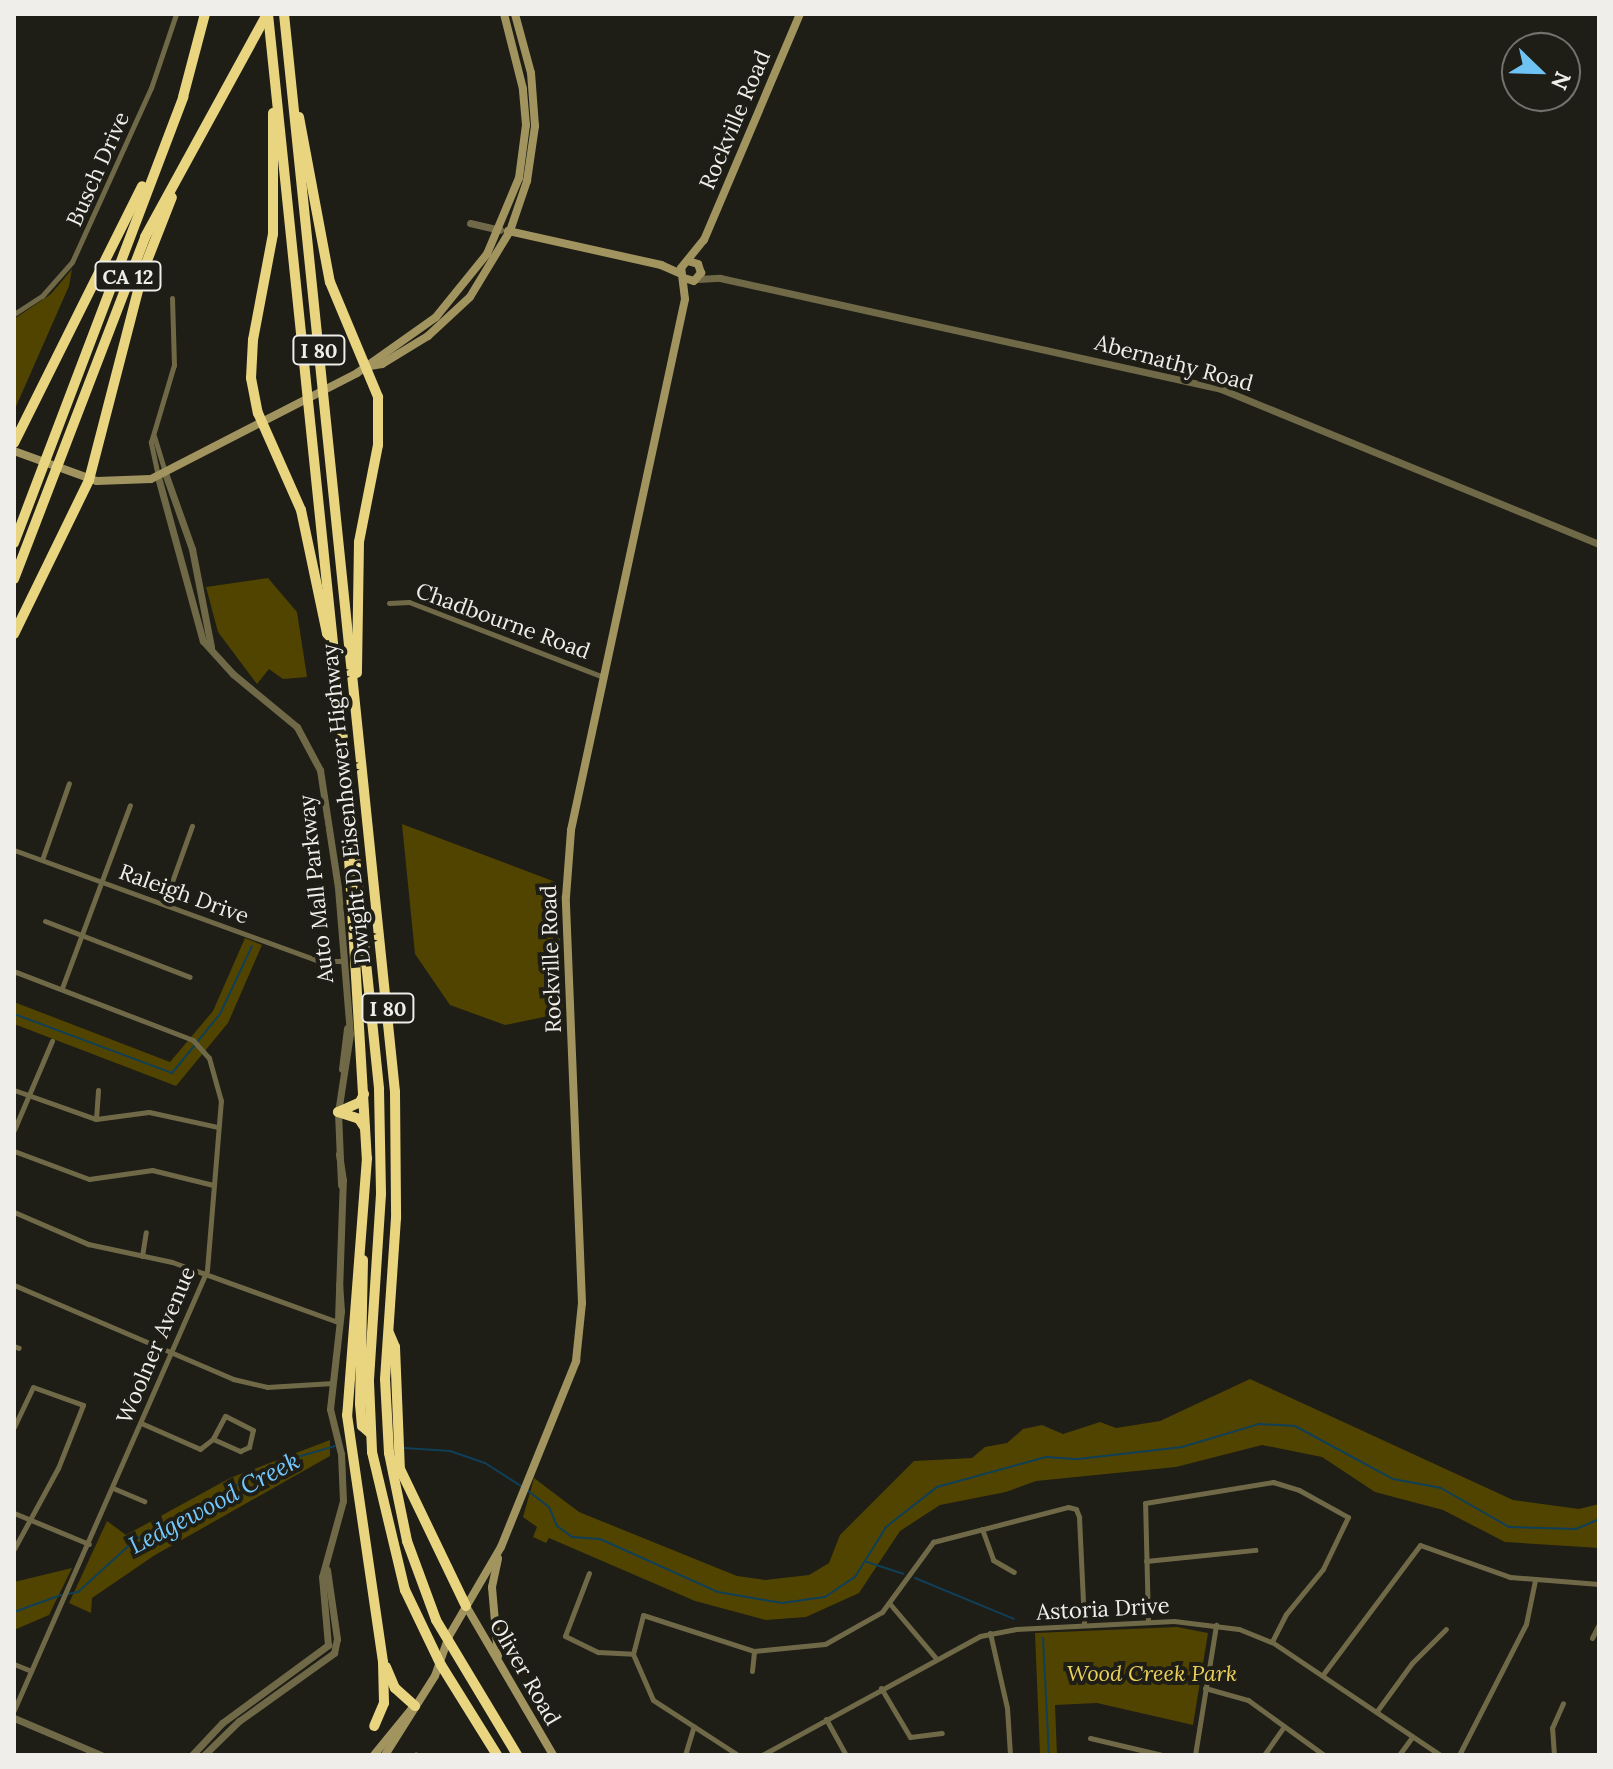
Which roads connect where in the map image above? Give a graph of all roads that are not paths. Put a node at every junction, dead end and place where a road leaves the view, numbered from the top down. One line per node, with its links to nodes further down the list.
1 (176, 14): 21 (street, Busch Drive)
2 (205, 14): 8 (highway, CA 12)
3 (267, 14): 10 (highway, Dwight D. Eisenhower Highway / I 80); 11 (highway, CA 12)
4 (284, 14): 9 (highway, Dwight D. Eisenhower Highway / I 80)
5 (504, 14): 13 (main road)
6 (515, 14): 13 (main road)
7 (800, 14): 14 (main road, Rockville Road)
8 (183, 97): 24 (highway); 28 (highway, CA 12)
9 (293, 98): 22 (highway); 35 (highway, Dwight D. Eisenhower Highway / I 80)
10 (277, 99): 23 (highway); 33 (highway, Dwight D. Eisenhower Highway / I 80)
11 (214, 109): 27 (highway); 30 (highway, CA 12)
12 (470, 223): 13 (street)
13 (505, 231): 16 (main road); 22 (main road)
14 (704, 240): 15 (main road, Rockville Road); 16 (main road, Rockville Road)
15 (700, 266): 16 (main road); 17 (street, Abernathy Road); 18 (main road, Rockville Road)
16 (684, 269): 18 (main road); 20 (main road, Rockville Road)
17 (720, 278): 18 (street, Abernathy Road); 29 (street, Abernathy Road)
18 (696, 280): 20 (main road, Rockville Road)
19 (172, 298): 26 (street)
20 (685, 299): 34 (main road, Rockville Road)
21 (14, 314)
22 (369, 366): 23 (main road); 35 (highway)
23 (263, 423): 26 (main road); 33 (highway)
24 (14, 443)
25 (14, 451): 27 (main road)
26 (162, 475): 27 (main road); 46 (street, Auto Mall Parkway)
27 (89, 480): 32 (highway)
28 (14, 543)
29 (1599, 544)
30 (14, 579)
31 (389, 603): 34 (street, Chadbourne Road)
32 (14, 634)
33 (334, 657): 37 (highway, Dwight D. Eisenhower Highway / I 80)
34 (603, 677): 84 (main road, Rockville Road)
35 (354, 687): 77 (highway, Dwight D. Eisenhower Highway / I 80)
36 (69, 783): 41 (street)
37 (348, 798): 51 (highway); 73 (highway, Dwight D. Eisenhower Highway / I 80)
38 (130, 805): 42 (street)
39 (192, 826): 43 (street)
40 (14, 850): 41 (street, Raleigh Drive)
41 (43, 857): 42 (street, Raleigh Drive)
42 (103, 881): 43 (street, Raleigh Drive); 45 (street)
43 (164, 904): 46 (street, Raleigh Drive)
44 (45, 921): 45 (street)
45 (82, 935): 48 (street); 49 (street)
46 (344, 961): 55 (street, Auto Mall Parkway)
47 (16, 972): 49 (street, Woolner Avenue)
48 (190, 977)
49 (62, 988): 57 (street, Woolner Avenue)
50 (52, 1041): 54 (street)
51 (365, 1089): 55 (highway); 59 (highway)
52 (14, 1090): 54 (street)
53 (98, 1090): 56 (street)
54 (28, 1096): 56 (street); 58 (street)
55 (338, 1112): 59 (highway); 68 (street, Auto Mall Parkway)
56 (96, 1119): 57 (street)
57 (218, 1127): 61 (street, Woolner Avenue)
58 (14, 1130)
59 (367, 1131): 62 (highway)
60 (14, 1151): 61 (street)
61 (213, 1185): 66 (street, Woolner Avenue)
62 (364, 1202): 73 (highway); 74 (highway)
63 (14, 1212): 65 (street)
64 (146, 1232): 65 (street)
65 (142, 1256): 66 (street)
66 (205, 1275): 68 (street); 69 (street, Woolner Avenue)
67 (14, 1285): 69 (street)
68 (338, 1322): 70 (street, Auto Mall Parkway)
69 (172, 1351): 70 (street); 71 (street, Woolner Avenue)
70 (333, 1383): 74 (street, Auto Mall Parkway)
71 (141, 1423): 75 (street); 78 (street, Woolner Avenue)
72 (14, 1427): 81 (street)
73 (370, 1433): 132 (highway, Dwight D. Eisenhower Highway / I 80)
74 (343, 1434): 76 (highway)
75 (213, 1439): 75 (street)
76 (346, 1454): 102 (street); 106 (highway)
77 (393, 1454): 93 (highway); 133 (highway, Dwight D. Eisenhower Highway / I 80)
78 (113, 1488): 79 (street); 83 (street, Woolner Avenue)
79 (144, 1501)
80 (14, 1513): 81 (street)
81 (29, 1519): 83 (street); 85 (street)
82 (982, 1529): 88 (street); 92 (street); 96 (street)
83 (89, 1544): 109 (street, Woolner Avenue)
84 (501, 1547): 93 (main road, Rockville Road); 108 (main road)
85 (14, 1549)
86 (1255, 1550): 87 (street)
87 (1146, 1561): 94 (street); 101 (street)
88 (1014, 1572)
89 (589, 1573): 104 (street)
90 (1535, 1580): 91 (street); 111 (street); 145 (street)
91 (1599, 1584)
92 (890, 1604): 103 (street); 105 (street)
93 (466, 1606): 108 (main road, Oliver Road); 115 (main road, Rockville Road)
94 (1148, 1622): 96 (street, Astoria Drive); 97 (street, Astoria Drive)
95 (1599, 1624): 100 (street)
96 (1084, 1625): 99 (street, Astoria Drive)
97 (1216, 1625): 101 (street, Astoria Drive); 113 (street)
98 (1446, 1629): 117 (street)
99 (990, 1633): 105 (street, Astoria Drive); 138 (street)
100 (1592, 1638)
101 (1272, 1642): 111 (street, Astoria Drive)
102 (332, 1647): 128 (street); 129 (street)
103 (754, 1651): 104 (street); 110 (street)
104 (633, 1654): 121 (street)
105 (935, 1657): 112 (street, Astoria Drive)
106 (383, 1662): 115 (highway); 120 (highway)
107 (14, 1664): 109 (street)
108 (500, 1665): 134 (main road, Oliver Road)
109 (31, 1671): 116 (street, Woolner Avenue)
110 (752, 1671)
111 (1324, 1673): 117 (street, Astoria Drive)
112 (881, 1688): 119 (street, Astoria Drive); 123 (street)
113 (1205, 1688): 122 (street); 140 (street)
114 (1563, 1703): 146 (street)
115 (415, 1706): 130 (main road); 131 (main road)
116 (14, 1710)
117 (1377, 1711): 124 (street, Astoria Drive)
118 (14, 1718): 127 (street)
119 (826, 1719): 126 (street); 137 (street, Astoria Drive)
120 (374, 1726)
121 (694, 1726): 135 (street); 136 (street)
122 (1284, 1726): 141 (street); 142 (street)
123 (942, 1733)
124 (1412, 1737): 143 (street); 144 (street, Astoria Drive)
125 (1090, 1738): 139 (street)
126 (845, 1753)
127 (101, 1755)
128 (192, 1755)
129 (204, 1755)
130 (374, 1755)
131 (385, 1755)
132 (497, 1755)
133 (517, 1755)
134 (553, 1755)
135 (685, 1755)
136 (738, 1755)
137 (762, 1755)
138 (1010, 1755)
139 (1162, 1755)
140 (1195, 1755)
141 (1264, 1755)
142 (1324, 1755)
143 (1399, 1755)
144 (1440, 1755)
145 (1459, 1755)
146 (1554, 1755)

